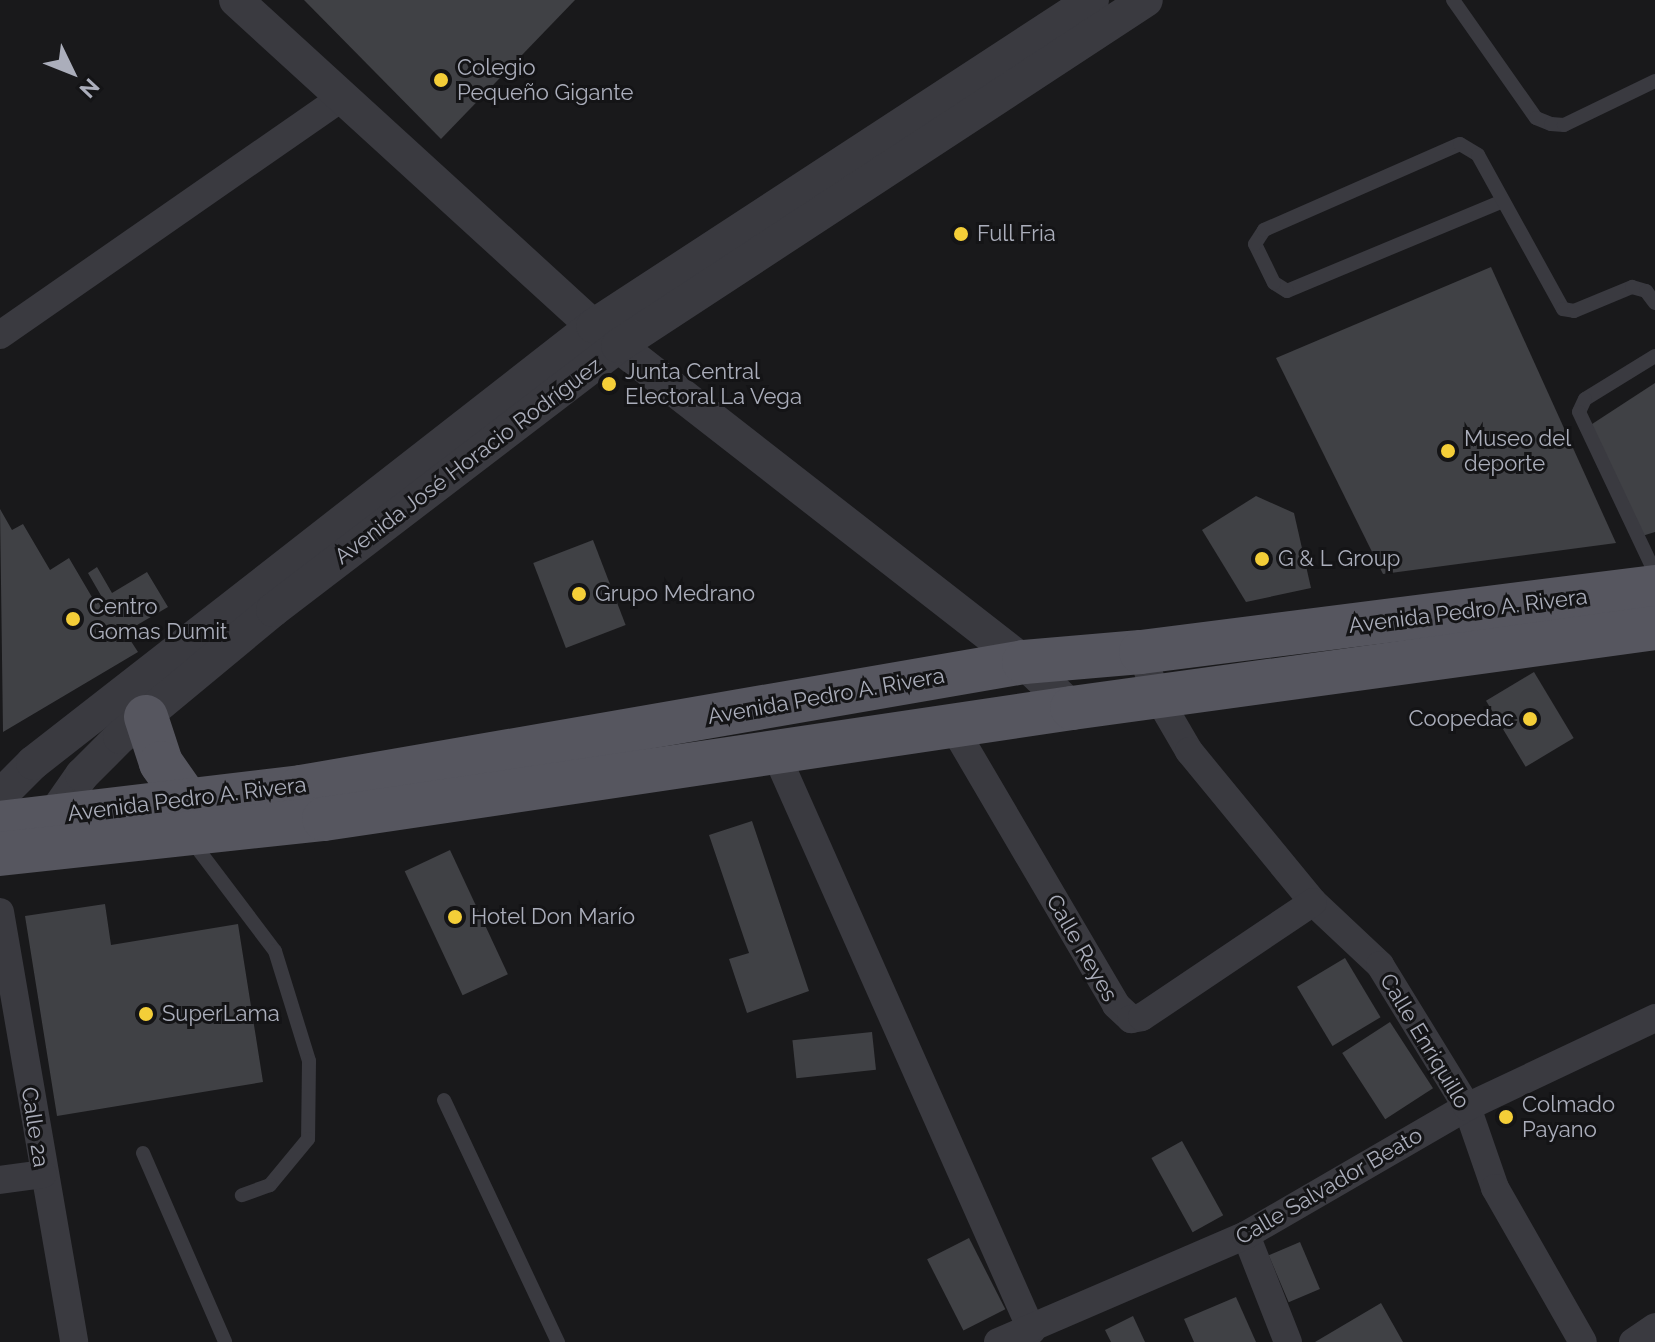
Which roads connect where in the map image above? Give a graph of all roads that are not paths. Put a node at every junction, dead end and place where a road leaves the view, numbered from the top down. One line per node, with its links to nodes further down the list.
1 (236, 0): 6 (street)
2 (1092, 0): 10 (street, Avenida José Horacio Rodríguez)
3 (1146, 0): 10 (street, Avenida José Horacio Rodríguez)
4 (1453, 0): 5 (lane)
5 (1655, 81)
6 (341, 98): 9 (street); 10 (street)
7 (1503, 201): 7 (lane); 8 (lane)
8 (1655, 303)
9 (0, 335)
10 (606, 336): 16 (street); 19 (street, Avenida José Horacio Rodríguez); 22 (street, Avenida José Horacio Rodríguez)
11 (1655, 356): 12 (lane)
12 (1655, 573)
13 (1655, 587): 15 (main road, Avenida Pedro A. Rivera)
14 (1655, 628): 17 (main road, Avenida Pedro A. Rivera)
15 (1141, 652): 16 (main road, Avenida Pedro A. Rivera); 17 (street, Calle Enriquillo)
16 (1024, 662): 18 (street); 23 (main road, Avenida Pedro A. Rivera)
17 (1157, 696): 18 (main road, Avenida Pedro A. Rivera); 27 (street, Calle Enriquillo)
18 (1072, 708): 20 (main road, Avenida Pedro A. Rivera)
19 (146, 717): 23 (main road); 25 (street, Avenida José Horacio Rodríguez)
20 (952, 725): 21 (main road, Avenida Pedro A. Rivera); 27 (street, Calle Reyes)
21 (775, 752): 23 (main road, Avenida Pedro A. Rivera); 38 (street)
22 (0, 796)
23 (186, 817): 25 (main road, Avenida Pedro A. Rivera); 35 (lane)
24 (0, 823): 25 (main road, Avenida Pedro A. Rivera)
25 (56, 831): 26 (main road, Avenida Pedro A. Rivera)
26 (0, 854)
27 (1313, 902): 31 (street, Calle Enriquillo)
28 (0, 912): 33 (street, Calle 2a)
29 (1655, 1018): 31 (street, Calle Salvador Beato)
30 (444, 1100): 42 (lane)
31 (1467, 1107): 36 (street, Calle Salvador Beato); 44 (street, Calle Enriquillo)
32 (143, 1153): 41 (lane)
33 (43, 1174): 34 (street); 40 (street, Calle 2a)
34 (0, 1180)
35 (242, 1195)
36 (1246, 1235): 38 (street, Calle Salvador Beato); 43 (street)
37 (1655, 1327): 45 (street)
38 (1032, 1331): 39 (street, Calle Salvador Beato)
39 (1002, 1341)
40 (74, 1342)
41 (225, 1342)
42 (558, 1342)
43 (1288, 1342)
44 (1583, 1342)
45 (1633, 1342)

